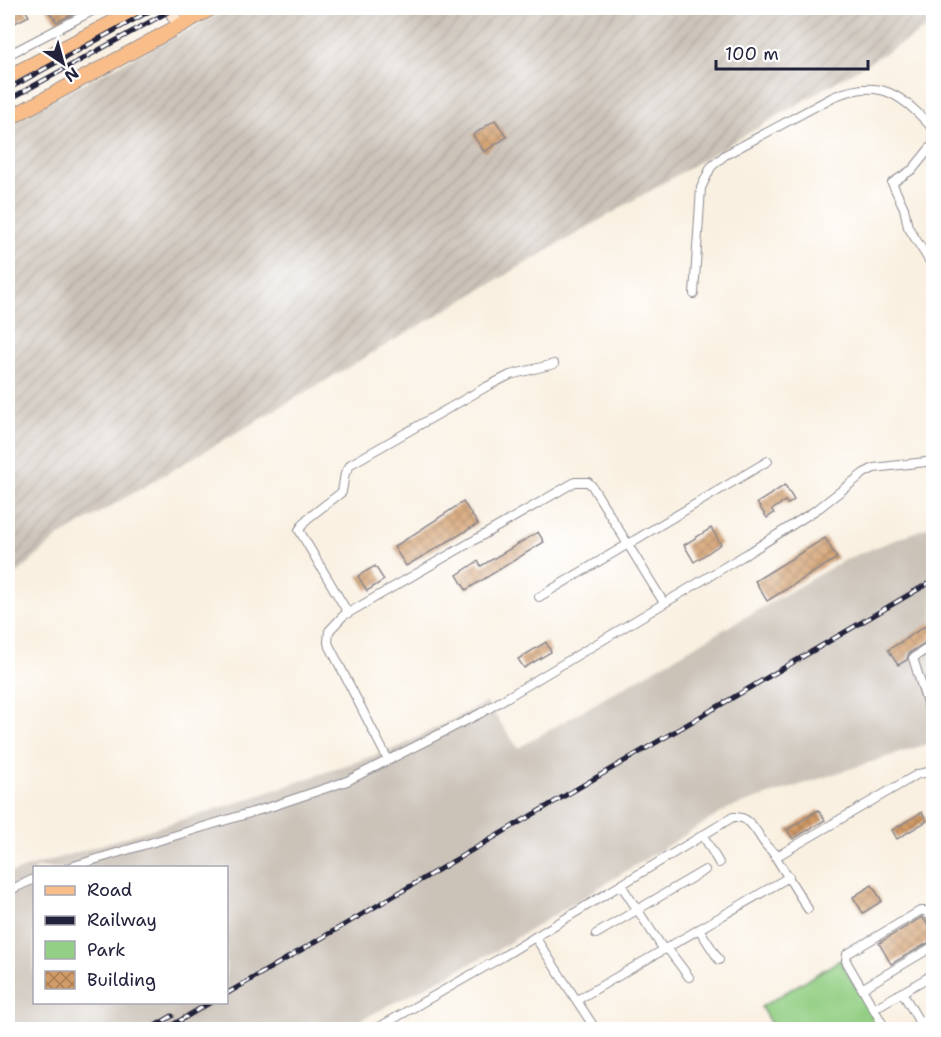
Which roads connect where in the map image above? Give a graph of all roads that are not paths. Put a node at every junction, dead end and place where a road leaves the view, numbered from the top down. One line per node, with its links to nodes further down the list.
1 (98, 8): 6 (street)
2 (140, 8): 7 (main road)
3 (169, 8): 5 (street)
4 (212, 8): 5 (main road)
5 (184, 18): 8 (main road)
6 (8, 55)
7 (8, 76)
8 (8, 119)
9 (933, 130): 12 (street)
10 (933, 143): 11 (street)
11 (933, 268)
12 (694, 294)
13 (554, 364): 19 (street)
14 (768, 461): 16 (street)
15 (933, 461): 18 (street)
16 (627, 543): 17 (street); 18 (street); 19 (street)
17 (539, 597)
18 (664, 603): 22 (street)
19 (348, 613): 22 (street)
20 (933, 644): 21 (street)
21 (933, 725)
22 (388, 760): 27 (street)
23 (933, 771): 25 (street)
24 (703, 835): 25 (street); 26 (street); 31 (street)
25 (773, 853): 29 (street)
26 (719, 863)
27 (70, 866)
28 (705, 870): 34 (street)
29 (789, 877): 33 (street); 36 (street)
30 (33, 879): 32 (street)
31 (621, 885): 34 (street); 38 (street)
32 (8, 891)
33 (808, 909)
34 (637, 910): 37 (street); 40 (street)
35 (933, 922): 45 (street)
36 (699, 929): 40 (street); 41 (street)
37 (596, 934)
38 (535, 937): 47 (street); 51 (street)
39 (933, 946): 45 (street)
40 (665, 949): 43 (street); 47 (street)
41 (719, 960)
42 (931, 975): 44 (street); 46 (street)
43 (689, 977)
44 (933, 986)
45 (863, 988): 48 (street)
46 (902, 992): 48 (street); 50 (street)
47 (577, 1000): 52 (street)
48 (875, 1008): 53 (street)
49 (933, 1015): 50 (street)
50 (920, 1023): 54 (street)
51 (374, 1029)
52 (596, 1029)
53 (886, 1029)
54 (908, 1029)

